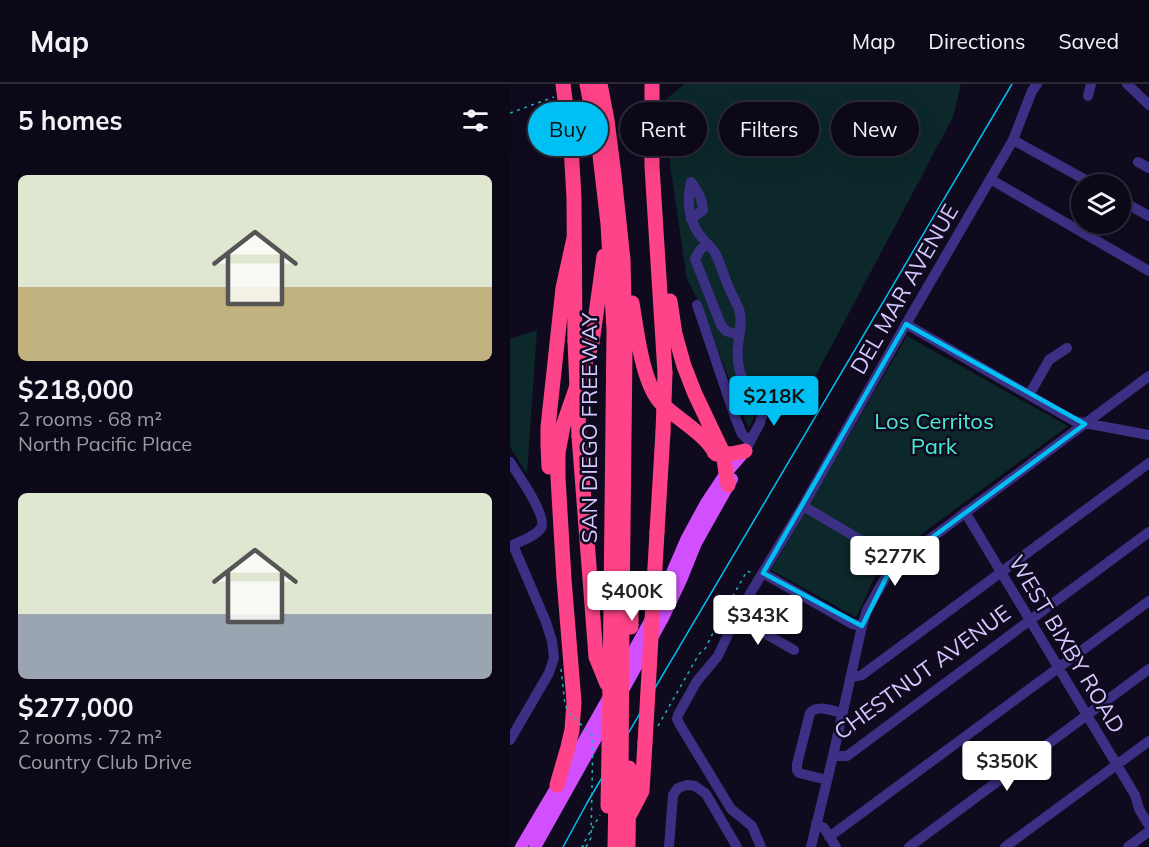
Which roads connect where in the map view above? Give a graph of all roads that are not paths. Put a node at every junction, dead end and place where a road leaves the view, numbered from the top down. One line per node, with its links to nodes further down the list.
1 (587, 84): 10 (highway, SAN DIEGO FREEWAY)
2 (597, 84): 11 (highway)
3 (607, 84): 12 (highway, SAN DIEGO FREEWAY)
4 (652, 84): 28 (highway)
5 (1037, 84): 15 (street, DEL MAR AVENUE)
6 (1091, 84): 9 (street)
7 (1127, 84): 13 (street)
8 (561, 89): 26 (highway, bridge)
9 (1088, 96)
10 (595, 102)
11 (601, 102)
12 (606, 102)
13 (1149, 105)
14 (608, 133): 30 (highway, SAN DIEGO FREEWAY)
15 (1013, 140): 20 (street); 21 (street, DEL MAR AVENUE)
16 (608, 150): 55 (highway)
17 (606, 156): 25 (highway, SAN DIEGO FREEWAY)
18 (1138, 162): 19 (street)
19 (1149, 168)
20 (1075, 174)
21 (990, 179): 29 (street); 32 (street, DEL MAR AVENUE)
22 (1131, 206): 23 (street)
23 (1149, 216)
24 (691, 219): 27 (street)
25 (608, 224): 51 (highway); 55 (highway, SAN DIEGO FREEWAY)
26 (574, 238): 51 (highway); 61 (highway, bridge)
27 (708, 244): 33 (street); 33 (street)
28 (657, 251): 40 (highway); 75 (highway, bridge)
29 (1149, 271)
30 (632, 303): 40 (highway); 75 (highway, SAN DIEGO FREEWAY, bridge)
31 (698, 304): 39 (street)
32 (906, 324): 36 (street); 44 (street, DEL MAR AVENUE)
33 (739, 335): 39 (street)
34 (1067, 348): 36 (street)
35 (1149, 376): 37 (street)
36 (1029, 395): 37 (street)
37 (1085, 424): 38 (street); 45 (street)
38 (1149, 435)
39 (747, 446): 40 (highway); 43 (main road)
40 (719, 453): 43 (highway)
41 (510, 462): 47 (street)
42 (1149, 463): 49 (street)
43 (727, 479): 71 (main road)
44 (802, 506): 48 (street); 50 (street, DEL MAR AVENUE)
45 (965, 512): 48 (street); 49 (street, WEST BIXBY ROAD)
46 (1149, 532): 54 (street, CHESTNUT AVENUE)
47 (512, 544): 65 (street)
48 (898, 562): 56 (street)
49 (1001, 572): 54 (street, WEST BIXBY ROAD); 60 (street)
50 (763, 573): 53 (street, DEL MAR AVENUE); 56 (street)
51 (564, 579): 71 (highway)
52 (1149, 602): 58 (street)
53 (736, 617): 57 (street); 87 (street, DEL MAR AVENUE)
54 (1030, 620): 58 (street, WEST BIXBY ROAD); 68 (street, CHESTNUT AVENUE)
55 (616, 625): 61 (highway, SAN DIEGO FREEWAY); 73 (highway)
56 (862, 626): 60 (street)
57 (794, 650)
58 (1059, 668): 63 (street, WEST BIXBY ROAD); 78 (street)
59 (1149, 669): 63 (street)
60 (850, 678): 62 (street)
61 (610, 692): 73 (highway, SAN DIEGO FREEWAY, bridge)
62 (843, 713): 68 (street); 70 (street)
63 (1087, 715): 69 (street, WEST BIXBY ROAD); 90 (street)
64 (510, 717): 65 (street)
65 (520, 724): 66 (street)
66 (510, 740)
67 (1149, 741): 69 (street)
68 (833, 756): 70 (street)
69 (1116, 765): 72 (street, WEST BIXBY ROAD); 91 (street)
70 (827, 780): 76 (street)
71 (562, 787): 79 (main road); 80 (main road)
72 (1135, 795): 74 (street, WEST BIXBY ROAD); 77 (street, WEST BIXBY ROAD)
73 (611, 800): 81 (highway, SAN DIEGO FREEWAY); 82 (highway); 83 (highway)
74 (1149, 812)
75 (628, 817): 84 (highway, SAN DIEGO FREEWAY)
76 (816, 824): 78 (street); 88 (street)
77 (1148, 828): 92 (street)
78 (830, 837): 89 (street)
79 (520, 847)
80 (535, 847)
81 (608, 847)
82 (615, 847)
83 (621, 847)
84 (628, 847)
85 (669, 847): 86 (street)
86 (737, 847)
87 (761, 847)
88 (811, 847)
89 (836, 847)
90 (909, 847)
91 (1005, 847)
92 (1128, 847)

